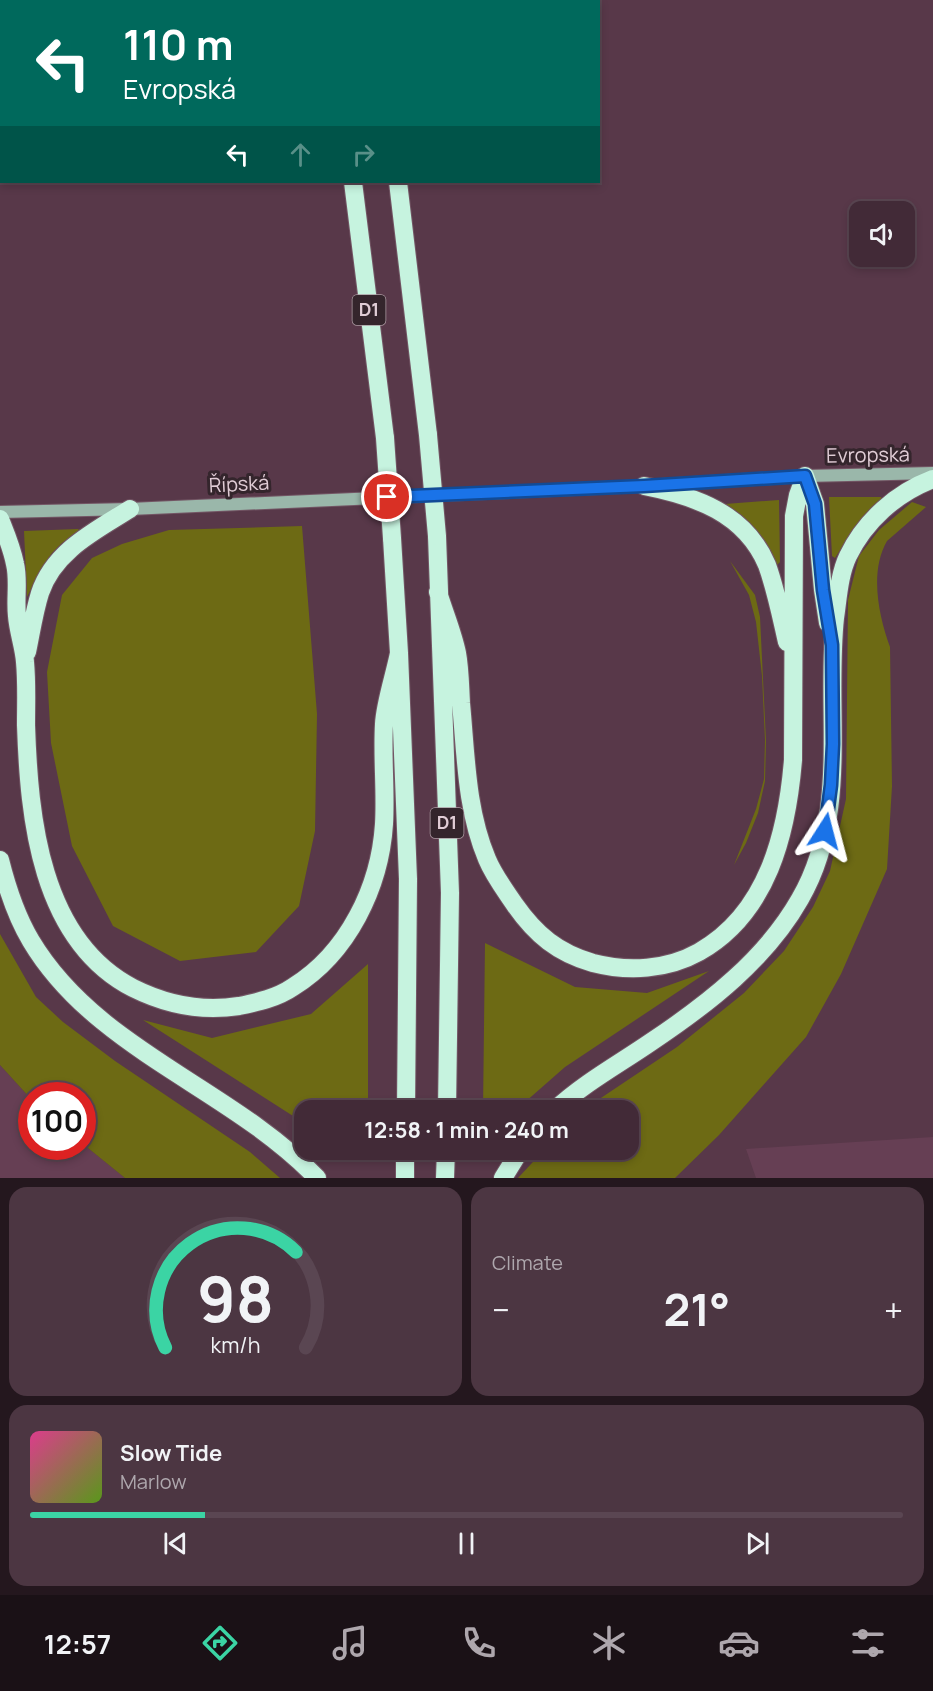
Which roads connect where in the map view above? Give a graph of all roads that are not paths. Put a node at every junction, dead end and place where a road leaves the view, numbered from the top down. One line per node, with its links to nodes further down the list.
1 (353, 183): 13 (highway, D1, bridge)
2 (398, 183): 11 (highway, D1, bridge)
3 (933, 473): 4 (street, Evropská)
4 (805, 476): 6 (street, Evropská); 12 (highway); 15 (highway)
5 (933, 479): 12 (highway)
6 (644, 486): 7 (street, Evropská); 15 (highway)
7 (480, 492): 8 (street, Řípská)
8 (130, 509): 9 (street, Řípská); 14 (highway)
9 (0, 512)
10 (0, 519): 14 (highway)
11 (438, 592): 15 (highway); 18 (highway, D1)
12 (832, 645): 19 (highway)
13 (399, 653): 14 (highway); 17 (highway, D1)
14 (25, 660)
15 (792, 662)
16 (0, 860): 23 (highway)
17 (406, 1100)
18 (447, 1100)
19 (567, 1100)
20 (405, 1160): 24 (highway)
21 (446, 1160): 25 (highway)
22 (514, 1160): 26 (highway)
23 (317, 1178)
24 (405, 1178)
25 (445, 1178)
26 (503, 1178)

